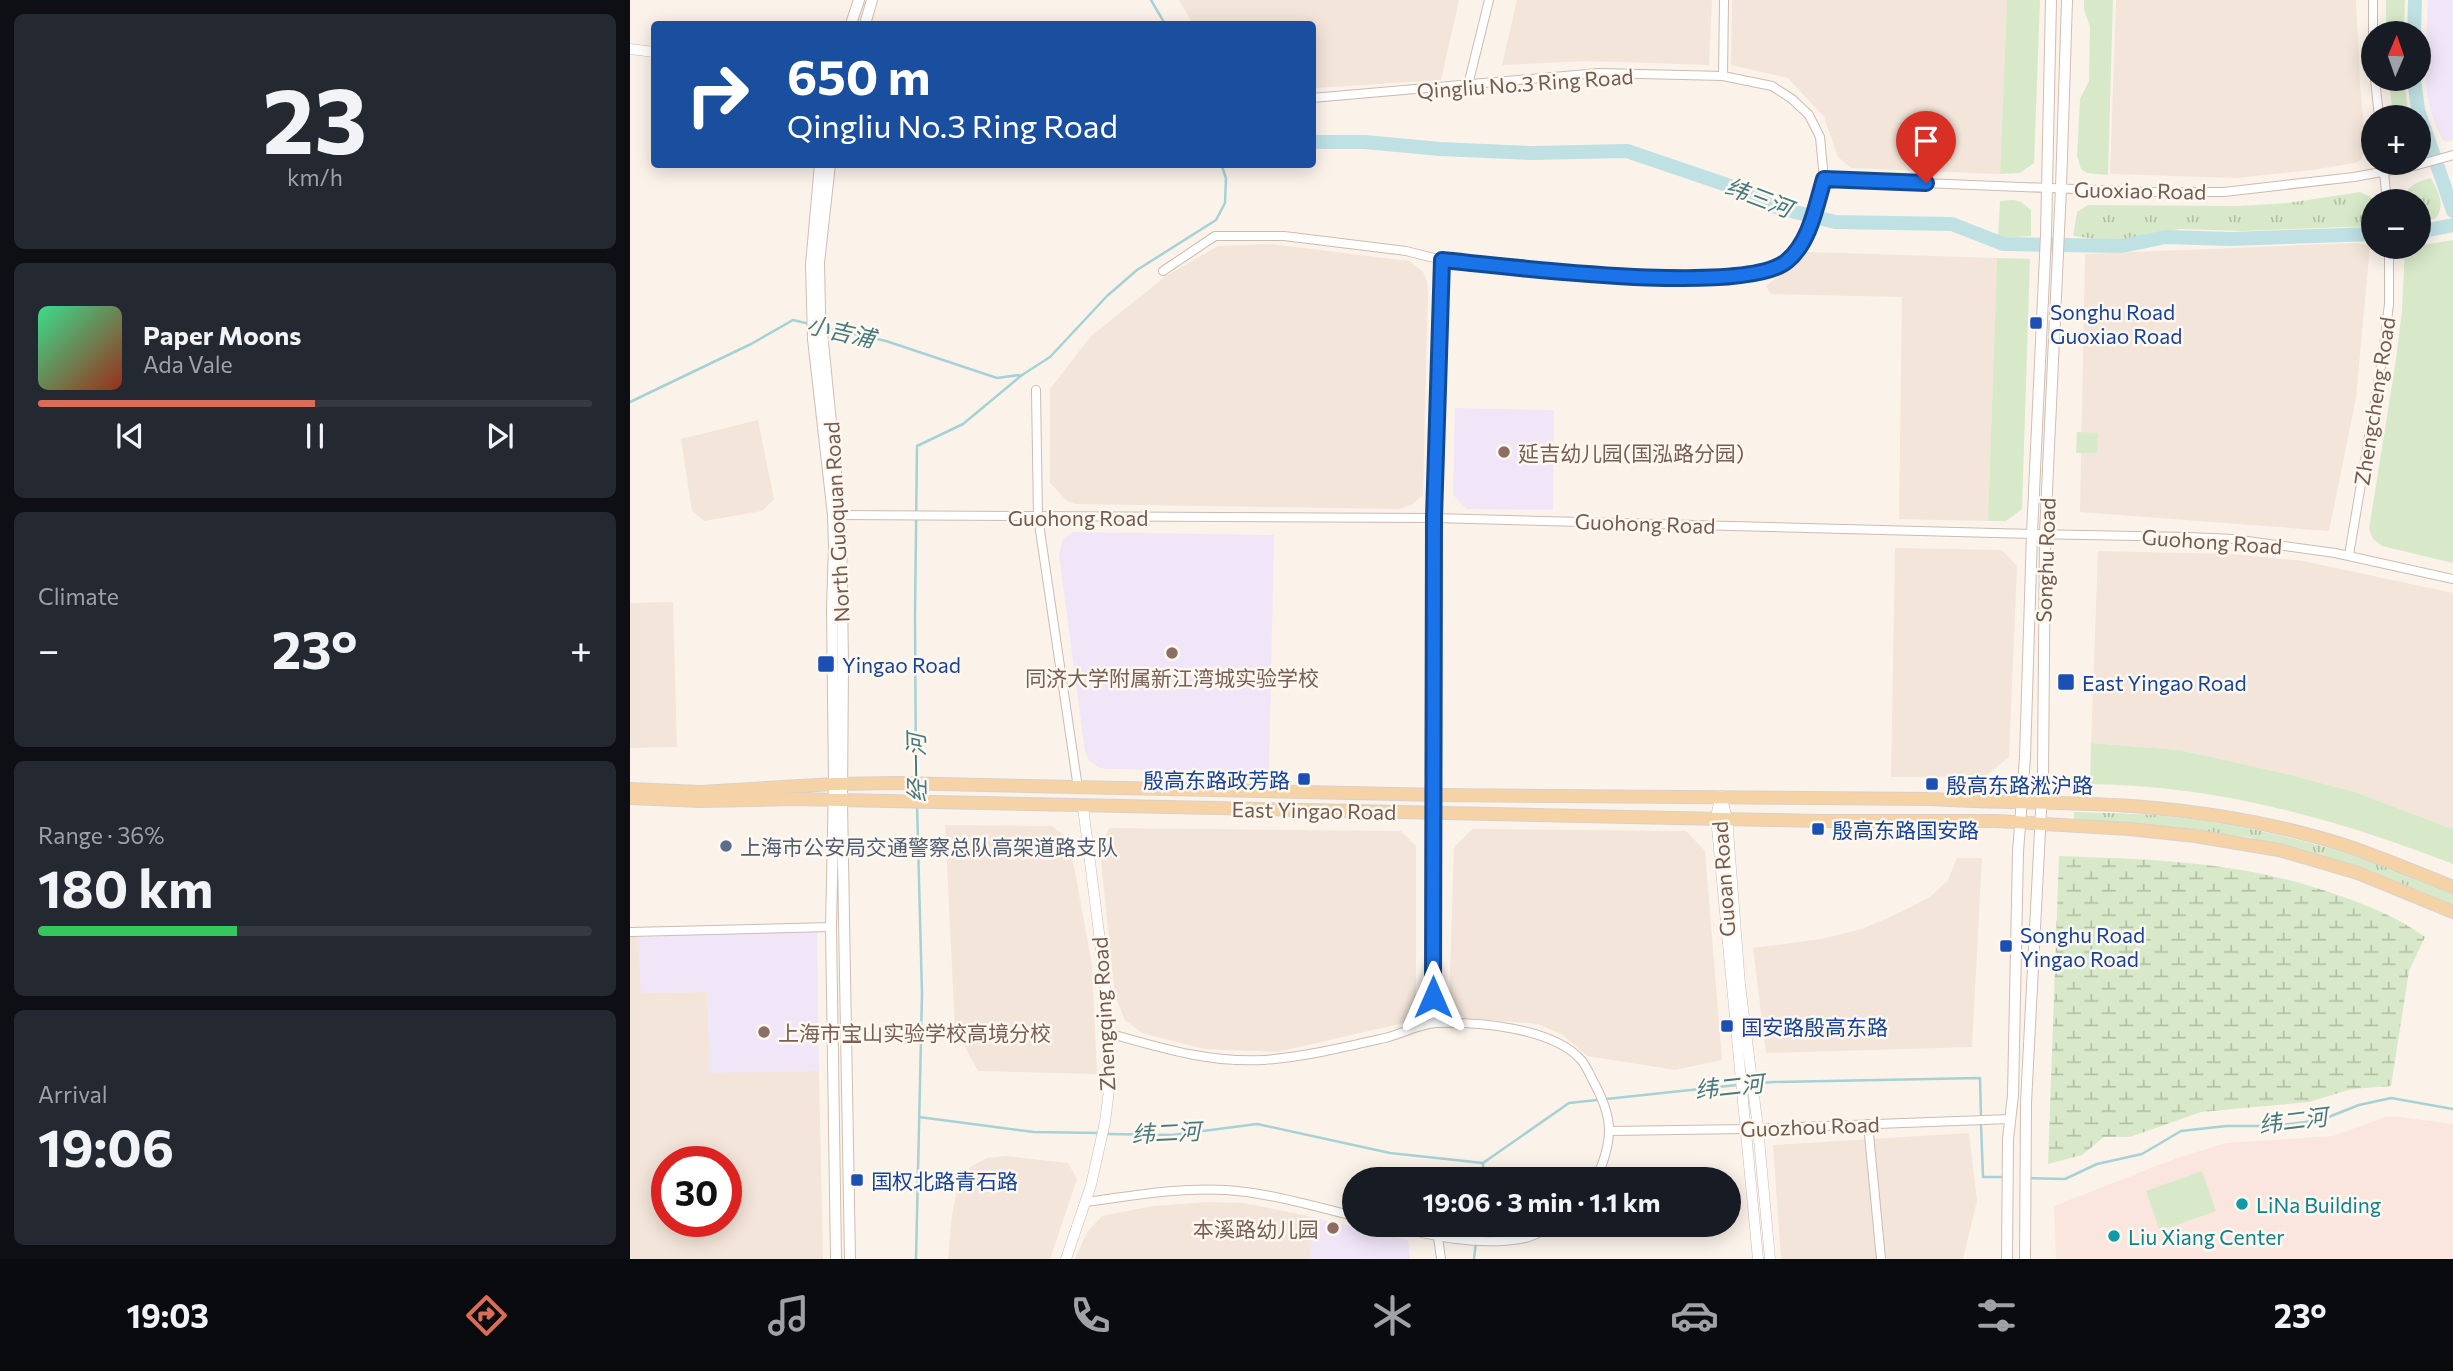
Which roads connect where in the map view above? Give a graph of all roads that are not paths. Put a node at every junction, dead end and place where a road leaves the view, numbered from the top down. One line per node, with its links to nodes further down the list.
1 (859, 0): 8 (main road)
2 (872, 0): 9 (main road)
3 (1489, 0): 14 (street)
4 (1724, 0): 13 (street)
5 (2051, 0): 22 (main road, Songhu Road)
6 (2067, 0): 23 (main road, Songhu Road)
7 (2373, 0): 10 (street)
8 (852, 21)
9 (865, 21)
10 (2373, 21)
11 (630, 49): 12 (street)
12 (651, 52)
13 (1723, 76): 14 (street, Qingliu No.3 Ring Road); 21 (street, Qingliu No.3 Ring Road)
14 (1468, 85): 15 (street, Qingliu No.3 Ring Road)
15 (1316, 98)
16 (2453, 155): 17 (street, Guoxiao Road)
17 (2431, 161)
18 (820, 168): 27 (main road, North Guoquan Road)
19 (830, 168): 27 (main road, North Guoquan Road)
20 (2361, 172): 23 (street, Guoxiao Road)
21 (1824, 179): 22 (street, Guoxiao Road); 25 (street, Qingliu No.3 Ring Road)
22 (2047, 188): 23 (street, Guoxiao Road); 32 (main road, Songhu Road)
23 (2062, 188): 33 (main road, Songhu Road)
24 (2389, 259): 34 (street, Zhengcheng Road)
25 (1442, 260): 26 (street, Qingliu No.3 Ring Road); 31 (street)
26 (1163, 271)
27 (816, 311): 29 (main road, North Guoquan Road)
28 (1036, 390): 30 (street)
29 (837, 515): 30 (street, Guohong Road); 36 (main road, North Guoquan Road)
30 (1038, 517): 31 (street, Guohong Road); 37 (street)
31 (1434, 517): 32 (street, Guohong Road); 39 (street)
32 (2032, 534): 33 (street, Guohong Road); 43 (main road, Songhu Road)
33 (2045, 534): 34 (street, Guohong Road); 44 (main road, Songhu Road)
34 (2349, 555): 35 (street, Guohong Road)
35 (2453, 579)
36 (838, 783): 37 (main road, East Yingao Road); 38 (main road); 42 (main road, North Guoquan Road)
37 (1077, 788): 39 (main road, East Yingao Road)
38 (630, 789)
39 (1433, 794): 40 (main road, East Yingao Road); 46 (street)
40 (1721, 796): 43 (main road, East Yingao Road); 47 (street, Guoan Road)
41 (630, 798): 42 (main road)
42 (837, 801): 45 (main road, East Yingao Road); 52 (main road, North Guoquan Road); 69 (main road, North Guoquan Road)
43 (2022, 803): 44 (main road, East Yingao Road); 48 (main road, Songhu Road)
44 (2041, 803): 49 (main road, Songhu Road); 50 (main road, East Yingao Road)
45 (1083, 807): 46 (main road, East Yingao Road); 55 (street, Zhengqing Road)
46 (1432, 812): 47 (main road, East Yingao Road); 54 (street)
47 (1722, 818): 48 (main road, East Yingao Road); 56 (street, Guoan Road)
48 (2021, 824): 49 (main road, East Yingao Road); 57 (main road, Songhu Road)
49 (2039, 824): 51 (main road, East Yingao Road); 58 (main road, Songhu Road)
50 (2453, 887)
51 (2453, 912)
52 (831, 927): 53 (street); 68 (main road, North Guoquan Road)
53 (630, 932)
54 (1434, 1023): 55 (street); 62 (street)
55 (1108, 1033): 64 (street, Zhengqing Road)
56 (1749, 1102): 60 (street, Guoan Road); 61 (street, Guoan Road)
57 (2010, 1119): 58 (street); 59 (street, Guozhou Road); 75 (main road, Songhu Road)
58 (2026, 1119): 76 (main road, Songhu Road)
59 (1867, 1124): 60 (street, Guozhou Road); 74 (street)
60 (1758, 1128): 61 (street, Guozhou Road); 73 (street, Guoan Road)
61 (1745, 1129): 62 (street, Guozhou Road); 72 (street, Guoan Road)
62 (1609, 1131): 63 (street)
63 (1602, 1167)
64 (1086, 1202): 65 (street); 70 (street, Zhengqing Road)
65 (1342, 1213)
66 (1438, 1237): 67 (street); 71 (street)
67 (1528, 1237)
68 (836, 1259)
69 (850, 1259)
70 (1066, 1259)
71 (1441, 1259)
72 (1758, 1259)
73 (1770, 1259)
74 (1881, 1259)
75 (2007, 1259)
76 (2025, 1259)

